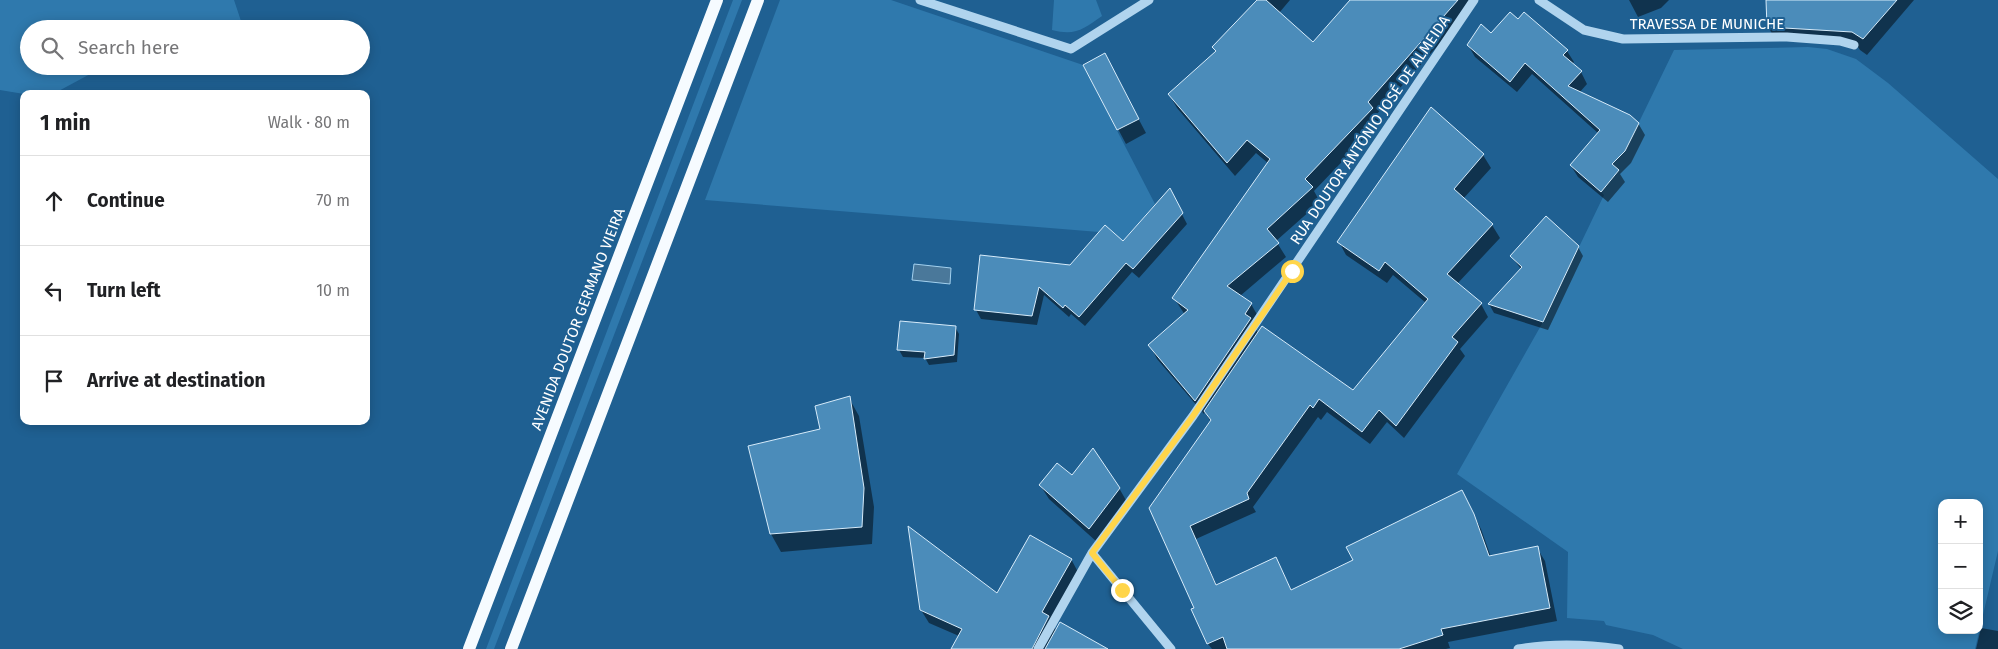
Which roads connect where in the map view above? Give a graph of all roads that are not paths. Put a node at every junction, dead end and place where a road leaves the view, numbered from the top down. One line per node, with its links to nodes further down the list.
1 (717, 0): 9 (main road, AVENIDA DOUTOR GERMANO VIEIRA)
2 (758, 0): 10 (main road)
3 (920, 0): 4 (street)
4 (1149, 0)
5 (1474, 0): 8 (street, RUA DOUTOR ANTÓNIO JOSÉ DE ALMEIDA)
6 (1539, 0): 7 (street, TRAVESSA DE MUNICHE)
7 (1854, 45)
8 (1092, 553): 11 (street, RUA DOUTOR ANTÓNIO JOSÉ DE ALMEIDA); 12 (street)
9 (470, 649)
10 (511, 649)
11 (1038, 649)
12 (1171, 649)
13 (1518, 649): 14 (street)
14 (1619, 649)

